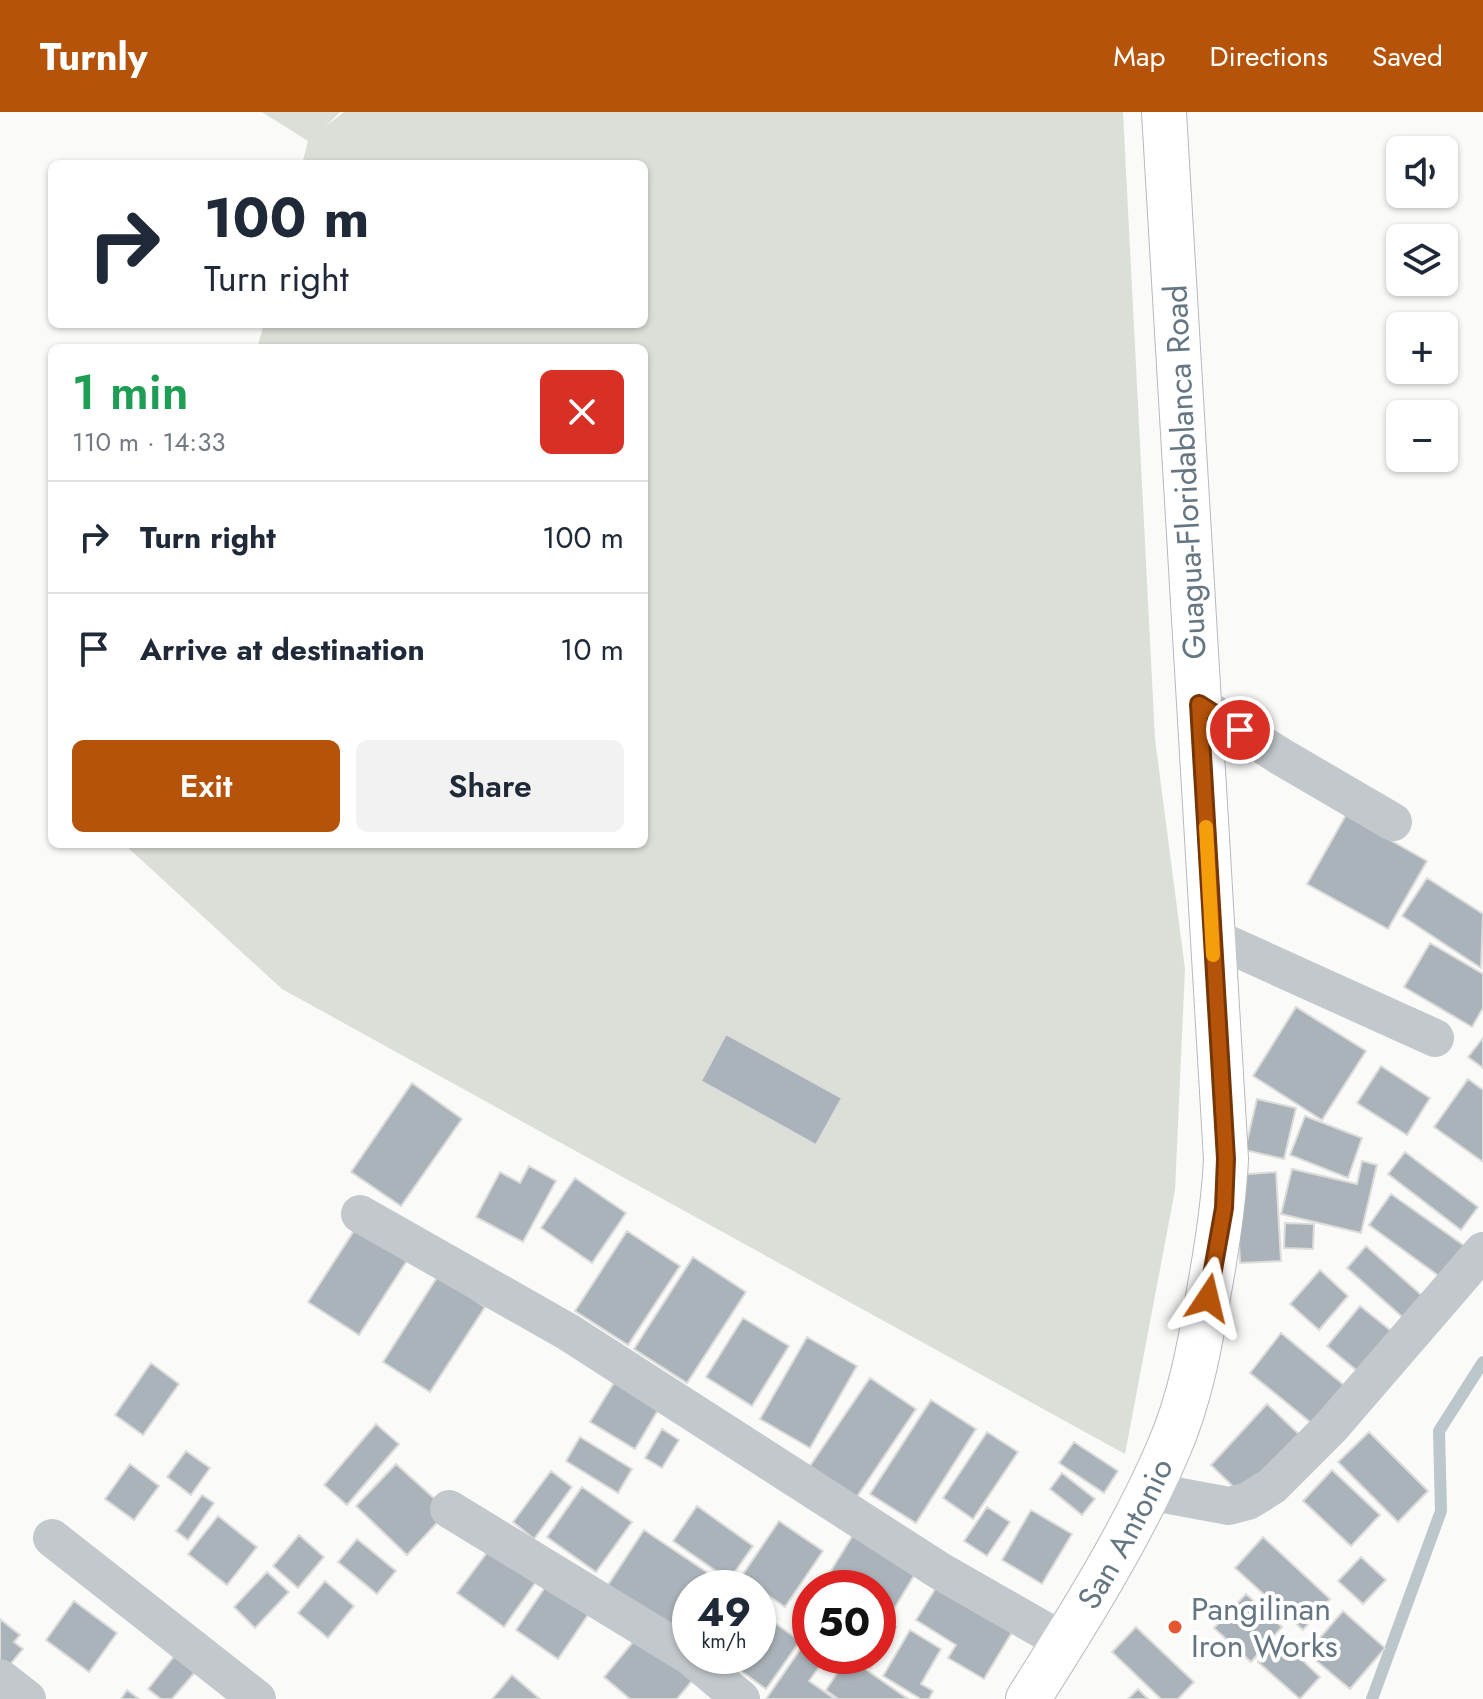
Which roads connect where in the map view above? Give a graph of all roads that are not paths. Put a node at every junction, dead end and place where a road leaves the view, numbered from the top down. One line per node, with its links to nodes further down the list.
1 (1164, 112): 2 (main road, Guagua-Floridablanca Road)
2 (1199, 704): 3 (street); 4 (main road, Guagua-Floridablanca Road)
3 (1393, 822)
4 (1212, 937): 5 (street); 8 (main road, Guagua-Floridablanca Road)
5 (1435, 1038)
6 (360, 1214): 12 (street)
7 (1483, 1251): 9 (street)
8 (1198, 1358): 9 (main road, San Antonio)
9 (1148, 1491): 12 (main road, San Antonio)
10 (449, 1509): 13 (street)
11 (52, 1538): 17 (street)
12 (1064, 1642): 19 (main road, San Antonio)
13 (672, 1645)
14 (711, 1674): 18 (street)
15 (0, 1678): 16 (street)
16 (27, 1699)
17 (257, 1699)
18 (741, 1699)
19 (1028, 1699)

